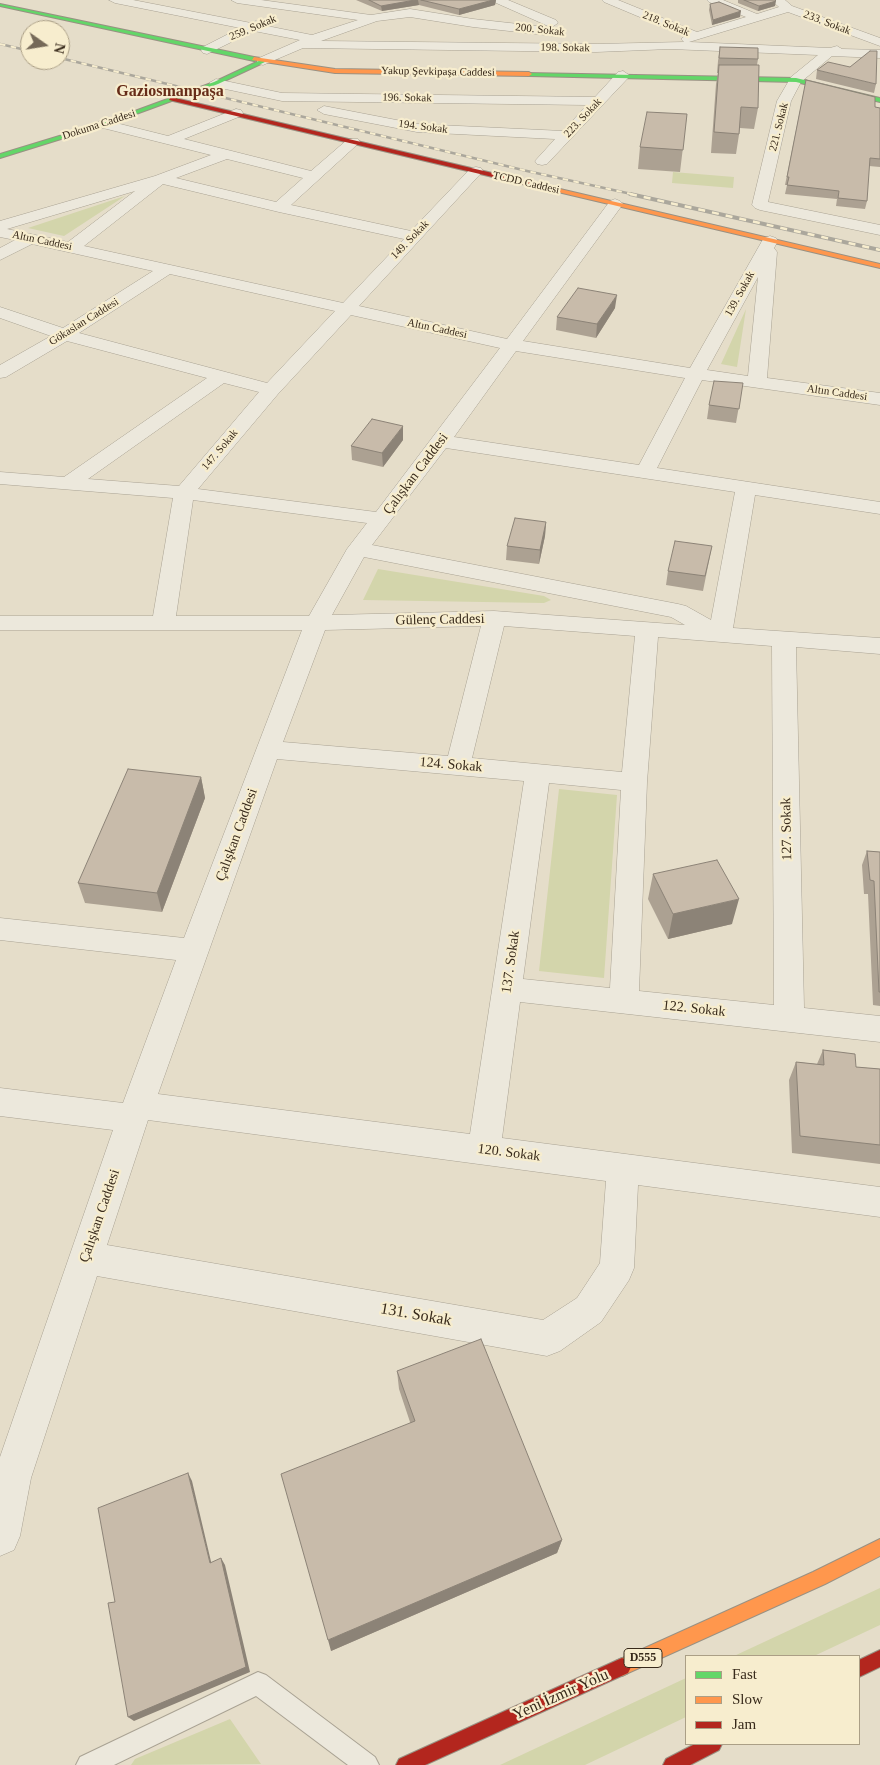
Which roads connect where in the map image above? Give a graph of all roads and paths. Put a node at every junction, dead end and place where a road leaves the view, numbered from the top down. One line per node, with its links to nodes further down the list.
1 (115, 0): 16 (street, 198. Sokak)
2 (236, 0): 12 (street)
3 (283, 0): 12 (street)
4 (498, 0): 15 (street, 200. Sokak)
5 (608, 0): 17 (street, 218. Sokak)
6 (713, 0): 13 (street)
7 (776, 0): 11 (street, 233. Sokak)
8 (424, 2): 10 (street)
9 (0, 5): 21 (main road, Yakup Şevkipaşa Caddesi)
10 (404, 8): 14 (street); 15 (street, 200. Sokak)
11 (788, 8): 13 (street); 18 (street, 233. Sokak)
12 (300, 10): 14 (street); 16 (street, 259. Sokak)
13 (757, 17): 17 (street)
14 (375, 18): 19 (street)
15 (473, 23): 25 (street)
16 (251, 27): 19 (street, 198. Sokak); 21 (street, 259. Sokak)
17 (697, 36): 20 (street)
18 (877, 41): 22 (street, 221. Sokak)
19 (307, 42): 25 (street, 198. Sokak); 26 (street)
20 (670, 44): 22 (street, 198. Sokak); 23 (street, 198. Sokak)
21 (207, 50): 26 (main road, Yakup Şevkipaşa Caddesi)
22 (829, 52): 24 (street, 198. Sokak); 28 (street, 221. Sokak)
23 (595, 53): 25 (street, 198. Sokak); 25 (main road, Yakup Şevkipaşa Caddesi); 27 (main road, Yakup Şevkipaşa Caddesi)
24 (880, 54)
25 (462, 60): 26 (main road, Yakup Şevkipaşa Caddesi)
26 (263, 62): 29 (main road, Dokuma Caddesi)
27 (623, 76): 28 (main road, Yakup Şevkipaşa Caddesi); 33 (street, 223. Sokak)
28 (796, 80): 32 (main road, Yakup Şevkipaşa Caddesi); 49 (street, 221. Sokak)
29 (216, 82): 30 (street, 196. Sokak); 31 (main road, Dokuma Caddesi)
30 (282, 97): 33 (street, 196. Sokak); 36 (street, 194. Sokak)
31 (171, 99): 34 (main road, TCDD Caddesi); 35 (main road, Dokuma Caddesi)
32 (880, 100)
33 (599, 101): 36 (street, 223. Sokak)
34 (236, 113): 37 (street); 38 (main road, TCDD Caddesi)
35 (104, 124): 37 (street); 40 (main road, Dokuma Caddesi)
36 (567, 135): 41 (street, 223. Sokak)
37 (170, 140): 39 (street)
38 (353, 142): 42 (main road, TCDD Caddesi); 43 (street)
39 (227, 154): 43 (street); 44 (street)
40 (0, 156)
41 (542, 161)
42 (476, 171): 45 (main road, TCDD Caddesi); 51 (street, 149. Sokak)
43 (314, 176): 46 (street)
44 (160, 179): 46 (street); 48 (street); 54 (street)
45 (615, 204): 53 (main road, TCDD Caddesi); 61 (street, Çalışkan Caddesi)
46 (279, 207): 51 (street)
47 (880, 213): 49 (street)
48 (0, 226)
49 (879, 230)
50 (0, 232): 52 (street, Altın Caddesi)
51 (414, 236): 58 (street, 149. Sokak)
52 (31, 238): 54 (street, Altın Caddesi); 55 (street)
53 (770, 241): 56 (main road, TCDD Caddesi); 63 (street, 139. Sokak); 65 (street, 139. Sokak)
54 (72, 246): 57 (street, Altın Caddesi)
55 (0, 255)
56 (880, 266)
57 (167, 269): 58 (street, Altın Caddesi); 60 (street, Gökaslan Caddesi)
58 (344, 309): 61 (street, Altın Caddesi); 66 (street, 147. Sokak)
59 (0, 312): 60 (street)
60 (65, 334): 62 (street, Gökaslan Caddesi); 64 (street)
61 (512, 345): 63 (street, Altın Caddesi); 68 (street, Çalışkan Caddesi)
62 (0, 373)
63 (696, 374): 65 (street, Altın Caddesi); 69 (street, 139. Sokak)
64 (221, 377): 66 (street); 71 (street)
65 (757, 382): 67 (street, Altın Caddesi)
66 (270, 390): 73 (street, 147. Sokak)
67 (880, 399)
68 (441, 442): 69 (street); 75 (street, Çalışkan Caddesi)
69 (645, 472): 72 (street)
70 (0, 478): 71 (street)
71 (69, 483): 73 (street)
72 (746, 487): 74 (street); 82 (street)
73 (184, 493): 75 (street); 80 (street)
74 (880, 508)
75 (382, 519): 76 (street, Çalışkan Caddesi)
76 (358, 549): 78 (street, Çalışkan Caddesi); 82 (street)
77 (494, 618): 78 (street, Gülenç Caddesi); 81 (street, Gülenç Caddesi); 86 (street)
78 (316, 623): 80 (street, Gülenç Caddesi); 85 (street, Çalışkan Caddesi)
79 (0, 624): 80 (street, Gülenç Caddesi)
80 (163, 624)
81 (646, 630): 82 (street, Gülenç Caddesi); 88 (street)
82 (720, 634): 83 (street, Gülenç Caddesi)
83 (784, 639): 84 (street, Gülenç Caddesi); 93 (street, 127. Sokak)
84 (880, 646)
85 (268, 749): 86 (street, 124. Sokak); 90 (street, Çalışkan Caddesi)
86 (458, 766): 87 (street, 124. Sokak)
87 (538, 773): 88 (street, 124. Sokak); 91 (street, 137. Sokak)
88 (634, 782): 92 (street)
89 (0, 930): 90 (street)
90 (195, 951): 96 (street, Çalışkan Caddesi)
91 (507, 989): 92 (street, 122. Sokak); 97 (street, 137. Sokak)
92 (624, 1001): 93 (street, 122. Sokak)
93 (790, 1019): 94 (street, 122. Sokak)
94 (880, 1029)
95 (0, 1102): 96 (street, 120. Sokak)
96 (136, 1112): 97 (street, 120. Sokak); 100 (street, Çalışkan Caddesi)
97 (484, 1150): 98 (street, 120. Sokak)
98 (623, 1168): 99 (street, 120. Sokak); 100 (street, 131. Sokak)
99 (880, 1202)
100 (86, 1258): 101 (street, Çalışkan Caddesi)
101 (6, 1478): 102 (street, Çalışkan Caddesi)
102 (0, 1536)
103 (880, 1547): 109 (main road, Yeni İzmir Yolu / D555)
104 (880, 1658): 105 (main road)
105 (860, 1668)
106 (711, 1745): 110 (main road)
107 (88, 1765): 108 (lane)
108 (367, 1765)
109 (405, 1765)
110 (672, 1765)

